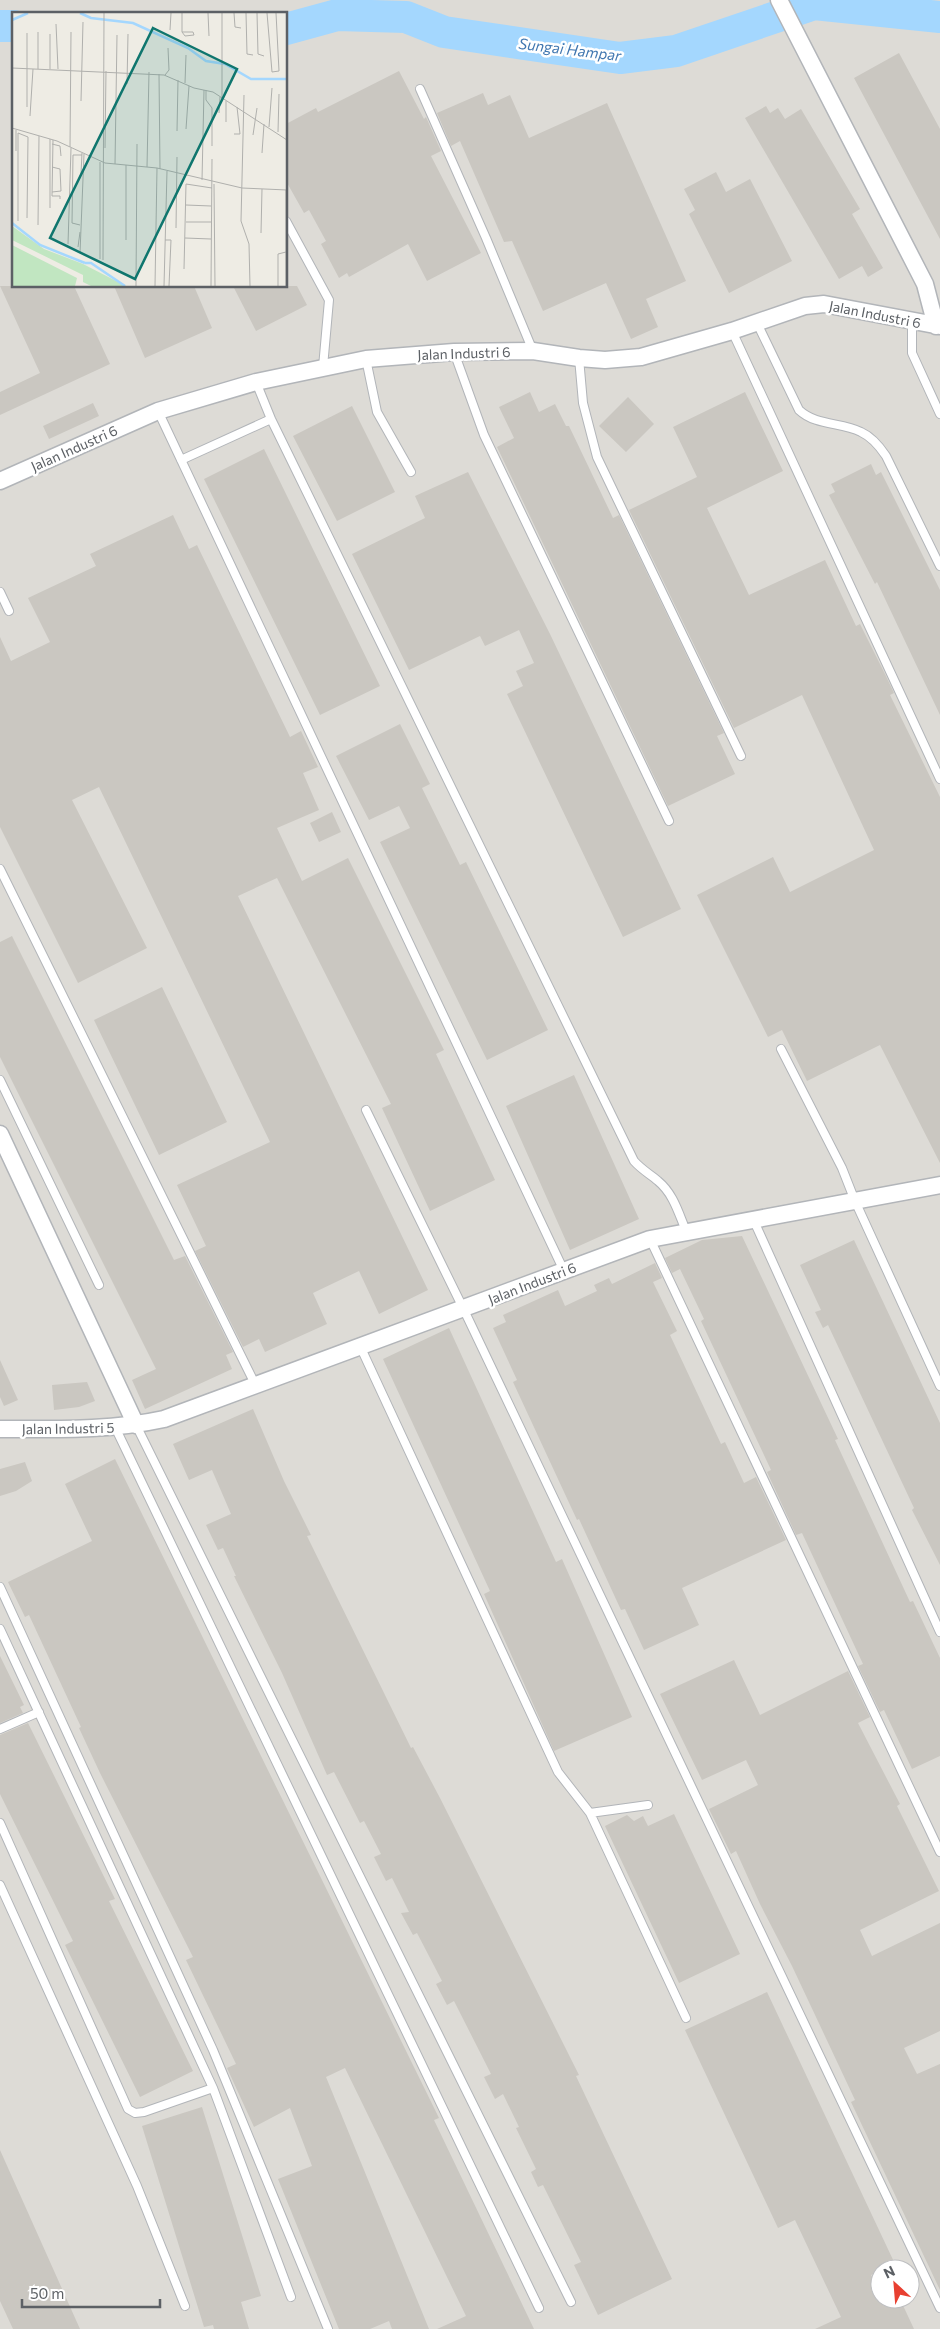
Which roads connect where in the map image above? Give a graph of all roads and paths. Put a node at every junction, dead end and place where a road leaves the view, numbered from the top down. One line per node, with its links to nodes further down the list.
1 (779, 0): 6 (street)
2 (420, 89): 9 (lane)
3 (288, 225): 12 (lane)
4 (912, 321): 5 (street, Jalan Industri 6); 6 (street, Jalan Industri 6); 15 (lane)
5 (757, 323): 7 (street, Jalan Industri 6); 20 (lane)
6 (938, 326)
7 (732, 331): 10 (street, Jalan Industri 6); 24 (lane)
8 (454, 352): 9 (street, Jalan Industri 6); 11 (street, Jalan Industri 6); 25 (lane)
9 (533, 352): 10 (street, Jalan Industri 6)
10 (578, 358): 23 (lane)
11 (366, 359): 12 (street, Jalan Industri 6); 18 (lane)
12 (323, 367): 13 (street, Jalan Industri 6)
13 (256, 382): 14 (street, Jalan Industri 6); 16 (lane)
14 (158, 411): 17 (lane); 19 (street, Jalan Industri 6)
15 (940, 414)
16 (272, 419): 17 (lane); 34 (lane)
17 (181, 460): 36 (lane)
18 (411, 472)
19 (0, 482)
20 (940, 566)
21 (0, 592): 22 (lane)
22 (8, 611)
23 (741, 756)
24 (940, 779)
25 (669, 821)
26 (0, 869): 40 (lane)
27 (780, 1050): 32 (lane)
28 (0, 1080): 37 (lane)
29 (366, 1110): 38 (lane)
30 (0, 1134): 42 (street)
31 (940, 1185): 32 (street, Jalan Industri 6)
32 (855, 1201): 33 (street, Jalan Industri 6); 41 (lane)
33 (754, 1221): 34 (street, Jalan Industri 6); 47 (lane)
34 (687, 1233): 35 (street, Jalan Industri 6)
35 (650, 1239): 36 (street, Jalan Industri 6); 53 (lane)
36 (564, 1271): 38 (street, Jalan Industri 6)
37 (99, 1285)
38 (464, 1310): 39 (street, Jalan Industri 6); 61 (lane)
39 (360, 1345): 40 (street, Jalan Industri 6); 51 (lane)
40 (255, 1384): 42 (street, Jalan Industri 6)
41 (940, 1386)
42 (136, 1425): 43 (street, Jalan Industri 5); 58 (lane)
43 (114, 1427): 44 (street, Jalan Industri 5); 60 (lane)
44 (0, 1429)
45 (0, 1587): 62 (lane)
46 (0, 1628): 48 (lane)
47 (940, 1632)
48 (39, 1712): 49 (lane); 56 (lane)
49 (0, 1729)
50 (648, 1805): 51 (lane)
51 (590, 1813): 55 (lane)
52 (0, 1823): 56 (lane)
53 (940, 1852)
54 (0, 1885): 59 (lane)
55 (686, 2018)
56 (213, 2088): 57 (lane)
57 (292, 2297)
58 (571, 2302)
59 (186, 2306)
60 (539, 2308)
61 (940, 2308)
62 (328, 2329)

